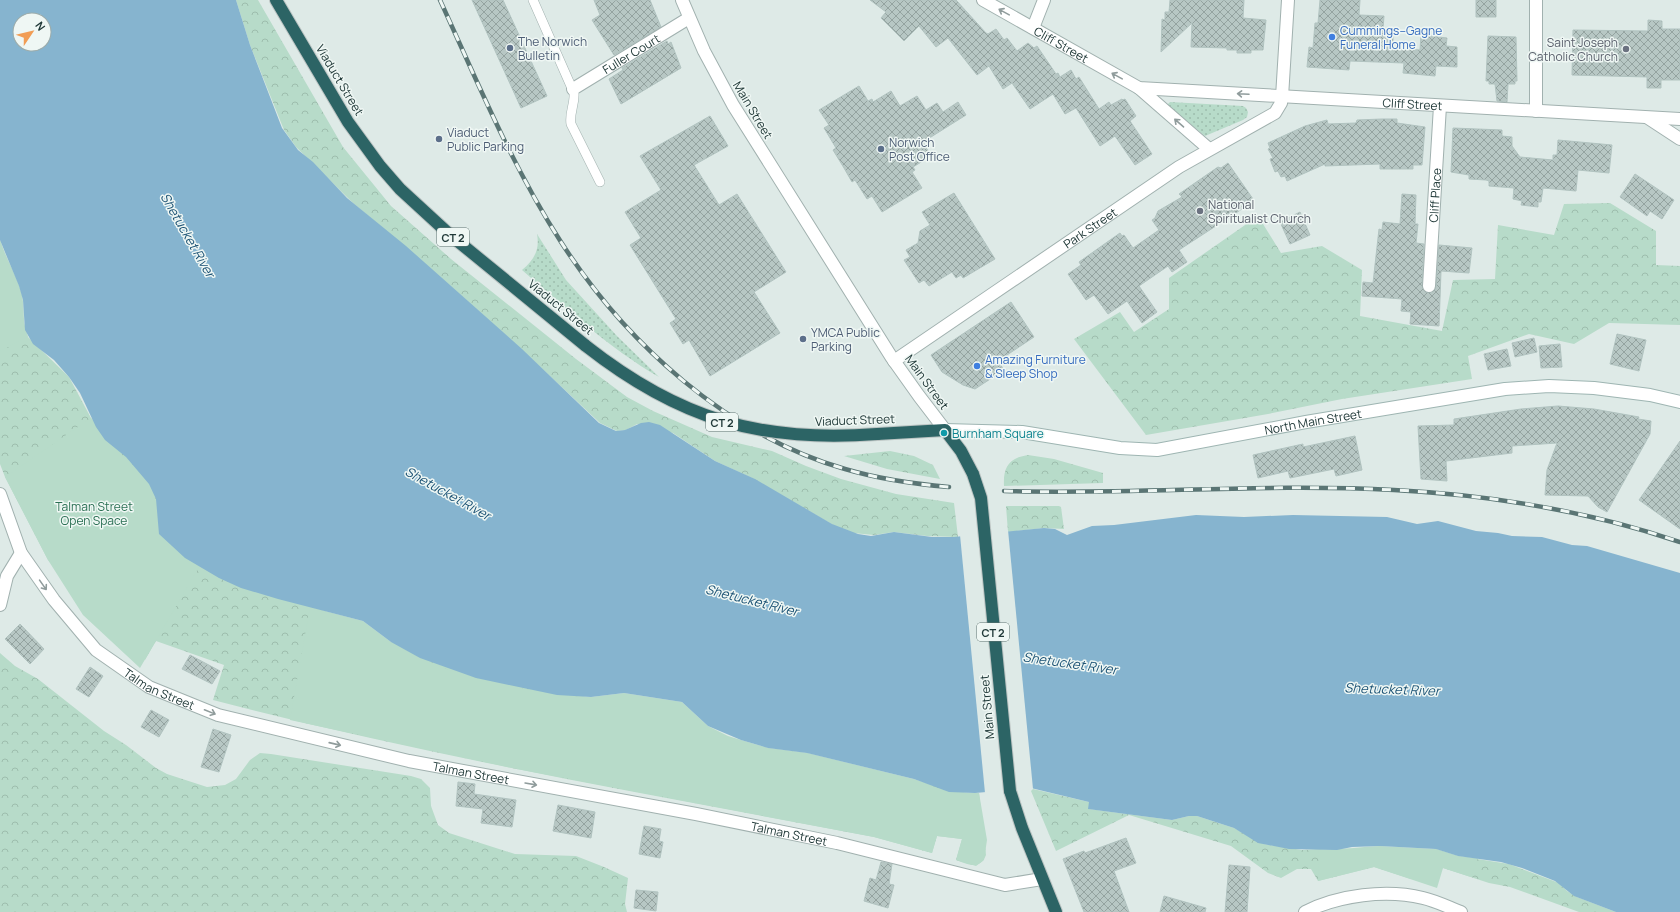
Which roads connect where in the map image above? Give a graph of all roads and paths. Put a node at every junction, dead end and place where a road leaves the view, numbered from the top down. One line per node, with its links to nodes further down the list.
1 (276, 0): 23 (highway, Viaduct Street / CT 2, bridge)
2 (533, 0): 11 (lane)
3 (682, 0): 8 (street, Main Street)
4 (983, 0): 9 (street, Cliff Street, one-way to 4)
5 (1044, 0): 9 (street)
6 (1288, 0): 12 (street)
7 (1536, 0): 14 (street)
8 (690, 18): 11 (street, Fuller Court); 21 (street, Main Street)
9 (1033, 28): 10 (street, Cliff Street, one-way to 9)
10 (1139, 88): 12 (street, Cliff Street, one-way to 10); 18 (street, Cliff Street, one-way to 10)
11 (573, 89): 19 (lane)
12 (1282, 97): 13 (street, Cliff Street); 18 (street, Park Street)
13 (1440, 106): 14 (street, Cliff Street); 20 (street, Cliff Place)
14 (1536, 111): 15 (street, Cliff Street)
15 (1647, 117): 16 (street, Cliff Street); 17 (street)
16 (1680, 119)
17 (1680, 139)
18 (1209, 149): 21 (street, Park Street)
19 (600, 182)
20 (1429, 286)
21 (894, 361): 23 (street, Main Street)
22 (1680, 402): 23 (street, North Main Street)
23 (945, 430): 27 (highway, Main Street / CT 2, bridge)
24 (0, 494): 25 (street, Talman Street)
25 (21, 552): 26 (street); 27 (street, Talman Street, one-way to 27)
26 (0, 605)
27 (1042, 879): 28 (highway, Main Street / CT 2)
28 (1056, 912)
29 (1305, 912): 30 (street)
30 (1461, 912)

